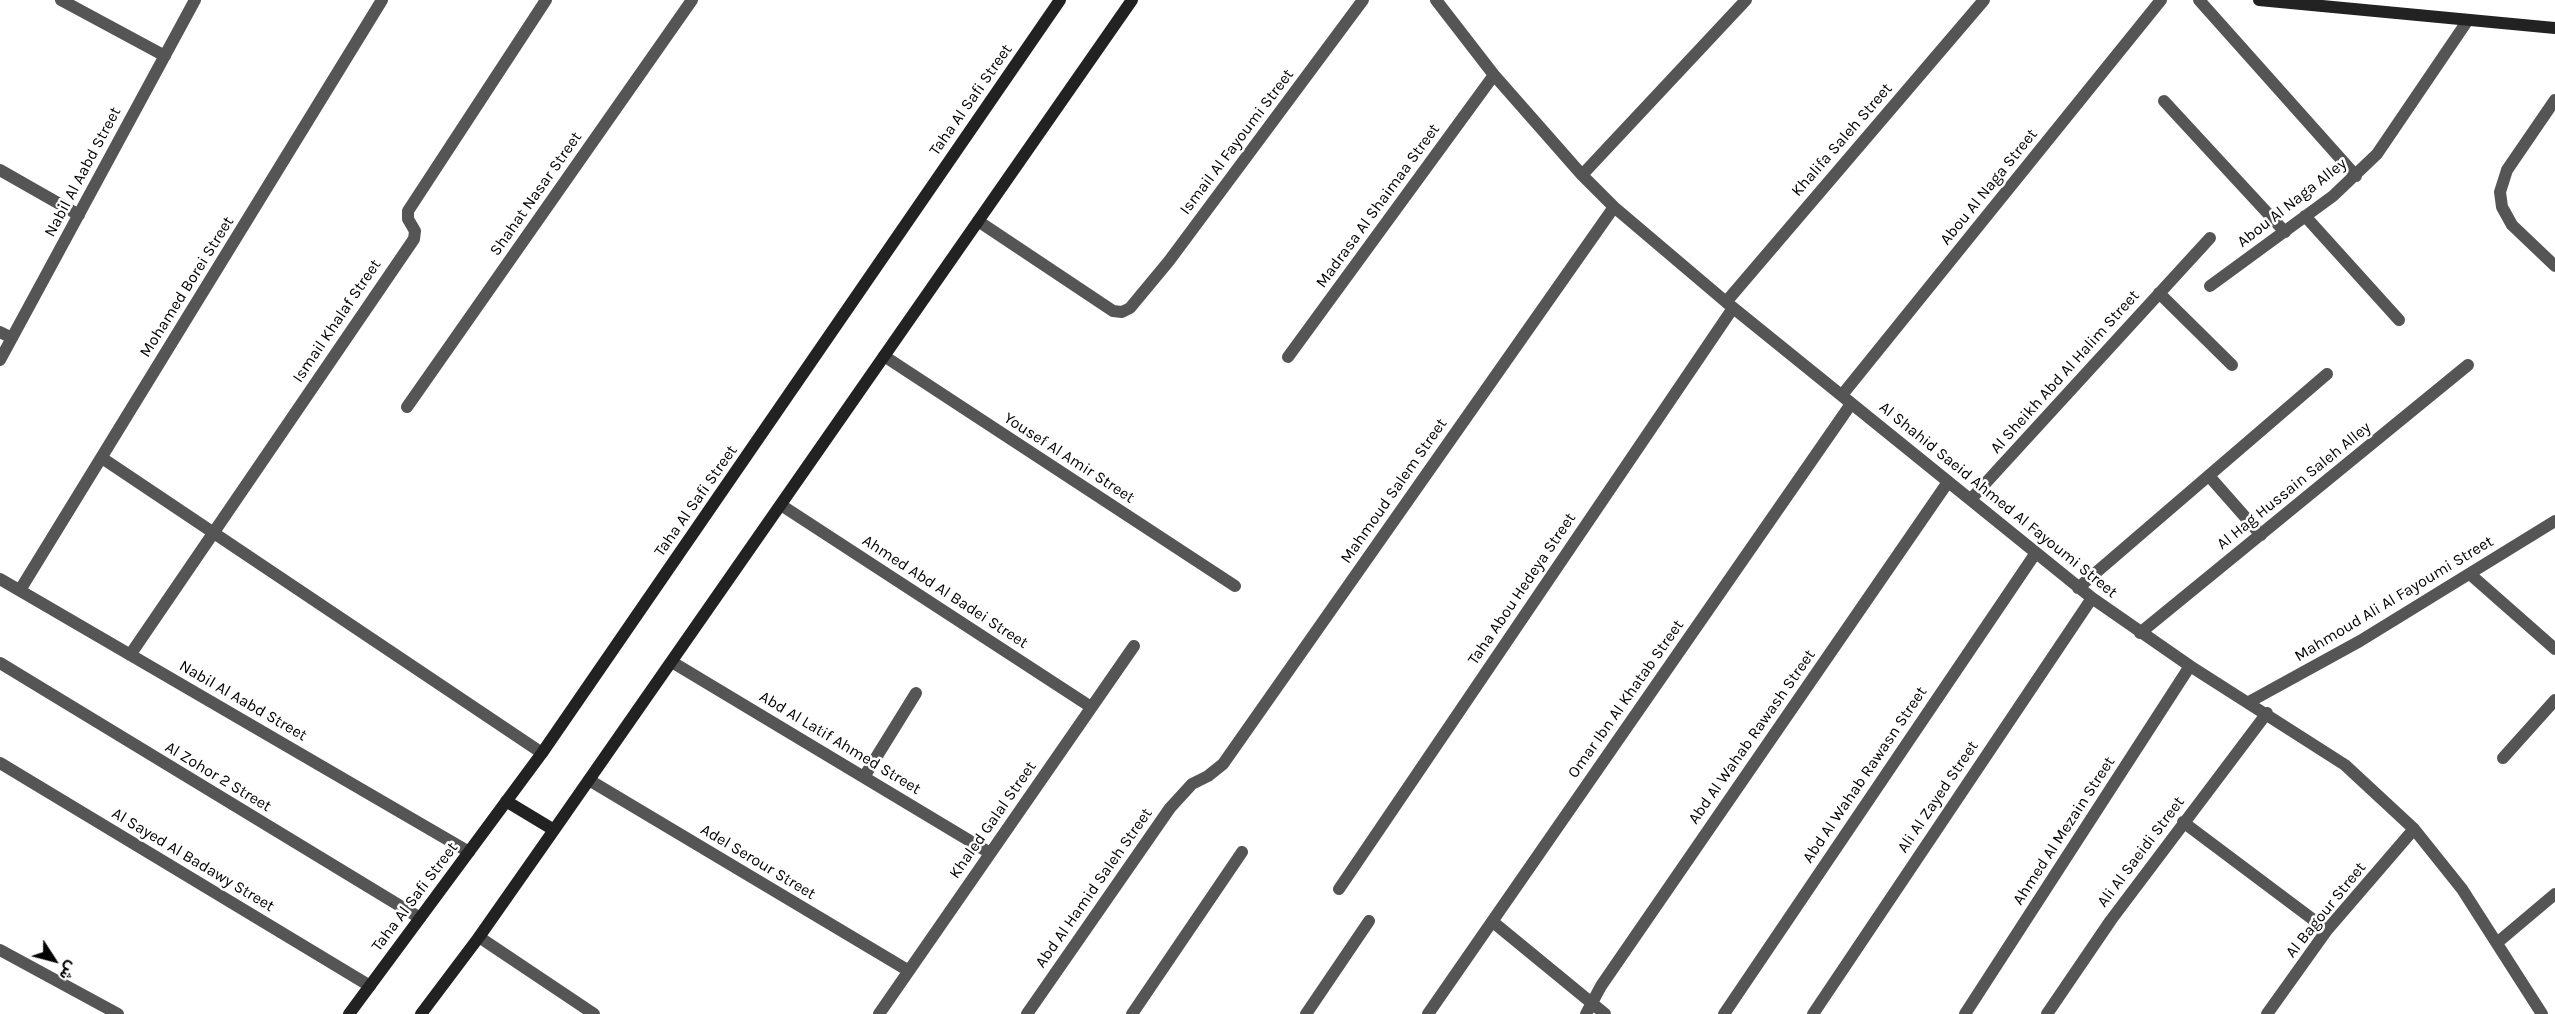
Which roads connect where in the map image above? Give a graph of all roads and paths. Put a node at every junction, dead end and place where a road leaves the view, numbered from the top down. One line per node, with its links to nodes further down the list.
1 (61, 0): 17 (street)
2 (195, 0): 17 (street, Nabil Al Aabd Street)
3 (382, 0): 45 (street, Mohamed Borei Street)
4 (692, 0): 44 (street, Shahat Nasar Street)
5 (1060, 0): 72 (street, Taha Al Safi Street)
6 (1132, 0): 27 (street)
7 (1363, 0): 27 (street, Ismail Al Fayoumi Street)
8 (1436, 0): 18 (street, Al Shahid Saeid Ahmed Al Fayoumi Street)
9 (1746, 0): 22 (street)
10 (1984, 0): 33 (street, Khalifa Saleh Street)
11 (2162, 0): 43 (street, Abou Al Naga Street)
12 (2199, 0): 23 (street)
13 (2259, 0): 15 (street)
14 (541, 2): 51 (street, Ismail Khalaf Street)
15 (2468, 20): 16 (street); 23 (street, Abou Al Naga Alley)
16 (2555, 28)
17 (165, 56): 25 (street, Nabil Al Aabd Street)
18 (1494, 75): 22 (street, Al Shahid Saeid Ahmed Al Fayoumi Street); 38 (street, Madrasa Al Shaimaa Street)
19 (2164, 100): 28 (street)
20 (2555, 100): 30 (street)
21 (0, 170): 25 (street)
22 (1582, 175): 24 (street, Al Shahid Saeid Ahmed Al Fayoumi Street)
23 (2356, 176): 26 (street, Abou Al Naga Alley)
24 (1614, 207): 33 (street, Al Shahid Saeid Ahmed Al Fayoumi Street); 77 (street, Mahmoud Salem Street)
25 (79, 215): 36 (street, Nabil Al Aabd Street)
26 (2306, 216): 28 (street, Abou Al Naga Alley); 34 (street)
27 (978, 221): 37 (street)
28 (2285, 232): 31 (street, Abou Al Naga Alley)
29 (2210, 238): 32 (street, Al Sheikh Abd Al Halim Street)
30 (2555, 266)
31 (2210, 286)
32 (2159, 293): 40 (street, Al Sheikh Abd Al Halim Street); 48 (street, Al Sheikh Abd Al Halim Street)
33 (1729, 305): 43 (street, Al Shahid Saeid Ahmed Al Fayoumi Street); 85 (street, Taha Abou Hedeya Street)
34 (2399, 320)
35 (0, 332): 36 (street)
36 (12, 338): 39 (street, Nabil Al Aabd Street)
37 (884, 356): 49 (street); 56 (street, Yousef Al Amir Street)
38 (1288, 357)
39 (0, 360)
40 (2232, 365)
41 (2468, 365): 52 (street, Al Hag Hussain Saleh Alley)
42 (2327, 374): 46 (street)
43 (1846, 399): 47 (street, Al Shahid Saeid Ahmed Al Fayoumi Street); 89 (street, Omar Ibn Al Khatab Street)
44 (407, 406)
45 (102, 458): 51 (street); 58 (street, Mohamed Borei Street)
46 (2209, 476): 52 (street); 57 (street)
47 (1948, 482): 48 (street, Al Shahid Saeid Ahmed Al Fayoumi Street); 96 (street, Abd Al Wahab Rawash Street)
48 (1971, 499): 53 (street, Al Shahid Saeid Ahmed Al Fayoumi Street)
49 (781, 505): 64 (street); 70 (street, Ahmed Abd Al Badei Street)
50 (2555, 521): 54 (street, Mahmoud Ali Al Fayoumi Street)
51 (213, 532): 63 (street, Ismail Khalaf Street); 72 (street)
52 (2260, 535): 60 (street, Al Hag Hussain Saleh Alley)
53 (2035, 554): 57 (street, Al Shahid Saeid Ahmed Al Fayoumi Street); 108 (street, Abd Al Wahab Rawasn Street)
54 (2472, 575): 62 (street); 69 (street, Mahmoud Ali Al Fayoumi Street)
55 (0, 579): 58 (street, Nabil Al Aabd Street)
56 (1235, 586)
57 (2078, 588): 59 (street, Al Shahid Saeid Ahmed Al Fayoumi Street)
58 (20, 590): 63 (street, Nabil Al Aabd Street)
59 (2092, 598): 60 (street, Al Shahid Saeid Ahmed Al Fayoumi Street); 109 (street, Ali Al Zayed Street)
60 (2140, 633): 66 (street, Al Shahid Saeid Ahmed Al Fayoumi Street)
61 (1134, 646): 70 (street, Khaled Galal Street)
62 (2555, 649)
63 (130, 655): 82 (street, Nabil Al Aabd Street)
64 (672, 662): 75 (street, Abd Al Latif Ahmed Street); 76 (street)
65 (0, 663): 87 (street, Al Zohor 2 Street)
66 (2190, 666): 69 (street, Al Shahid Saeid Ahmed Al Fayoumi Street); 110 (street, Ahmed Al Mezain Street)
67 (916, 693): 75 (street)
68 (2555, 700): 73 (street)
69 (2249, 702): 71 (street, Al Shahid Saeid Ahmed Al Fayoumi Street)
70 (1091, 707): 84 (street, Khaled Galal Street)
71 (2267, 713): 79 (street, Ali Al Saeidi Street); 80 (street, Al Shahid Saeid Ahmed Al Fayoumi Street)
72 (542, 753): 78 (street, Taha Al Safi Street)
73 (2503, 758)
74 (0, 763): 95 (street, Al Sayed Al Badawy Street)
75 (864, 777): 84 (street, Abd Al Latif Ahmed Street)
76 (589, 780): 81 (street); 94 (street, Adel Serour Street)
77 (1192, 784): 102 (street, Abd Al Hamid Saleh Street)
78 (506, 801): 81 (street); 82 (street, Taha Al Safi Street)
79 (2183, 822): 90 (street); 111 (street, Ali Al Saeidi Street)
80 (2414, 829): 90 (street, Al Bagour Street); 92 (street, Al Shahid Saeid Ahmed Al Fayoumi Street)
81 (554, 830): 91 (street)
82 (469, 852): 87 (street, Taha Al Safi Street)
83 (1242, 852): 103 (street)
84 (990, 854): 94 (street, Khaled Galal Street)
85 (1339, 889)
86 (2555, 894): 92 (street)
87 (420, 918): 95 (street, Taha Al Safi Street)
88 (1369, 921): 104 (street)
89 (1493, 922): 96 (street); 105 (street, Omar Ibn Al Khatab Street)
90 (2327, 930): 112 (street, Al Bagour Street)
91 (479, 938): 99 (street); 100 (street)
92 (2498, 942): 113 (street, Al Shahid Saeid Ahmed Al Fayoumi Street)
93 (0, 950): 97 (street)
94 (909, 971): 101 (street, Khaled Galal Street)
95 (370, 986): 98 (street, Taha Al Safi Street)
96 (1592, 1002): 106 (street, Abd Al Wahab Rawash Street); 107 (street)
97 (118, 1014)
98 (349, 1014)
99 (421, 1014)
100 (594, 1014)
101 (879, 1014)
102 (1027, 1014)
103 (1132, 1014)
104 (1306, 1014)
105 (1428, 1014)
106 (1586, 1014)
107 (1605, 1014)
108 (1724, 1014)
109 (1813, 1014)
110 (1965, 1014)
111 (2047, 1014)
112 (2266, 1014)
113 (2541, 1014)

